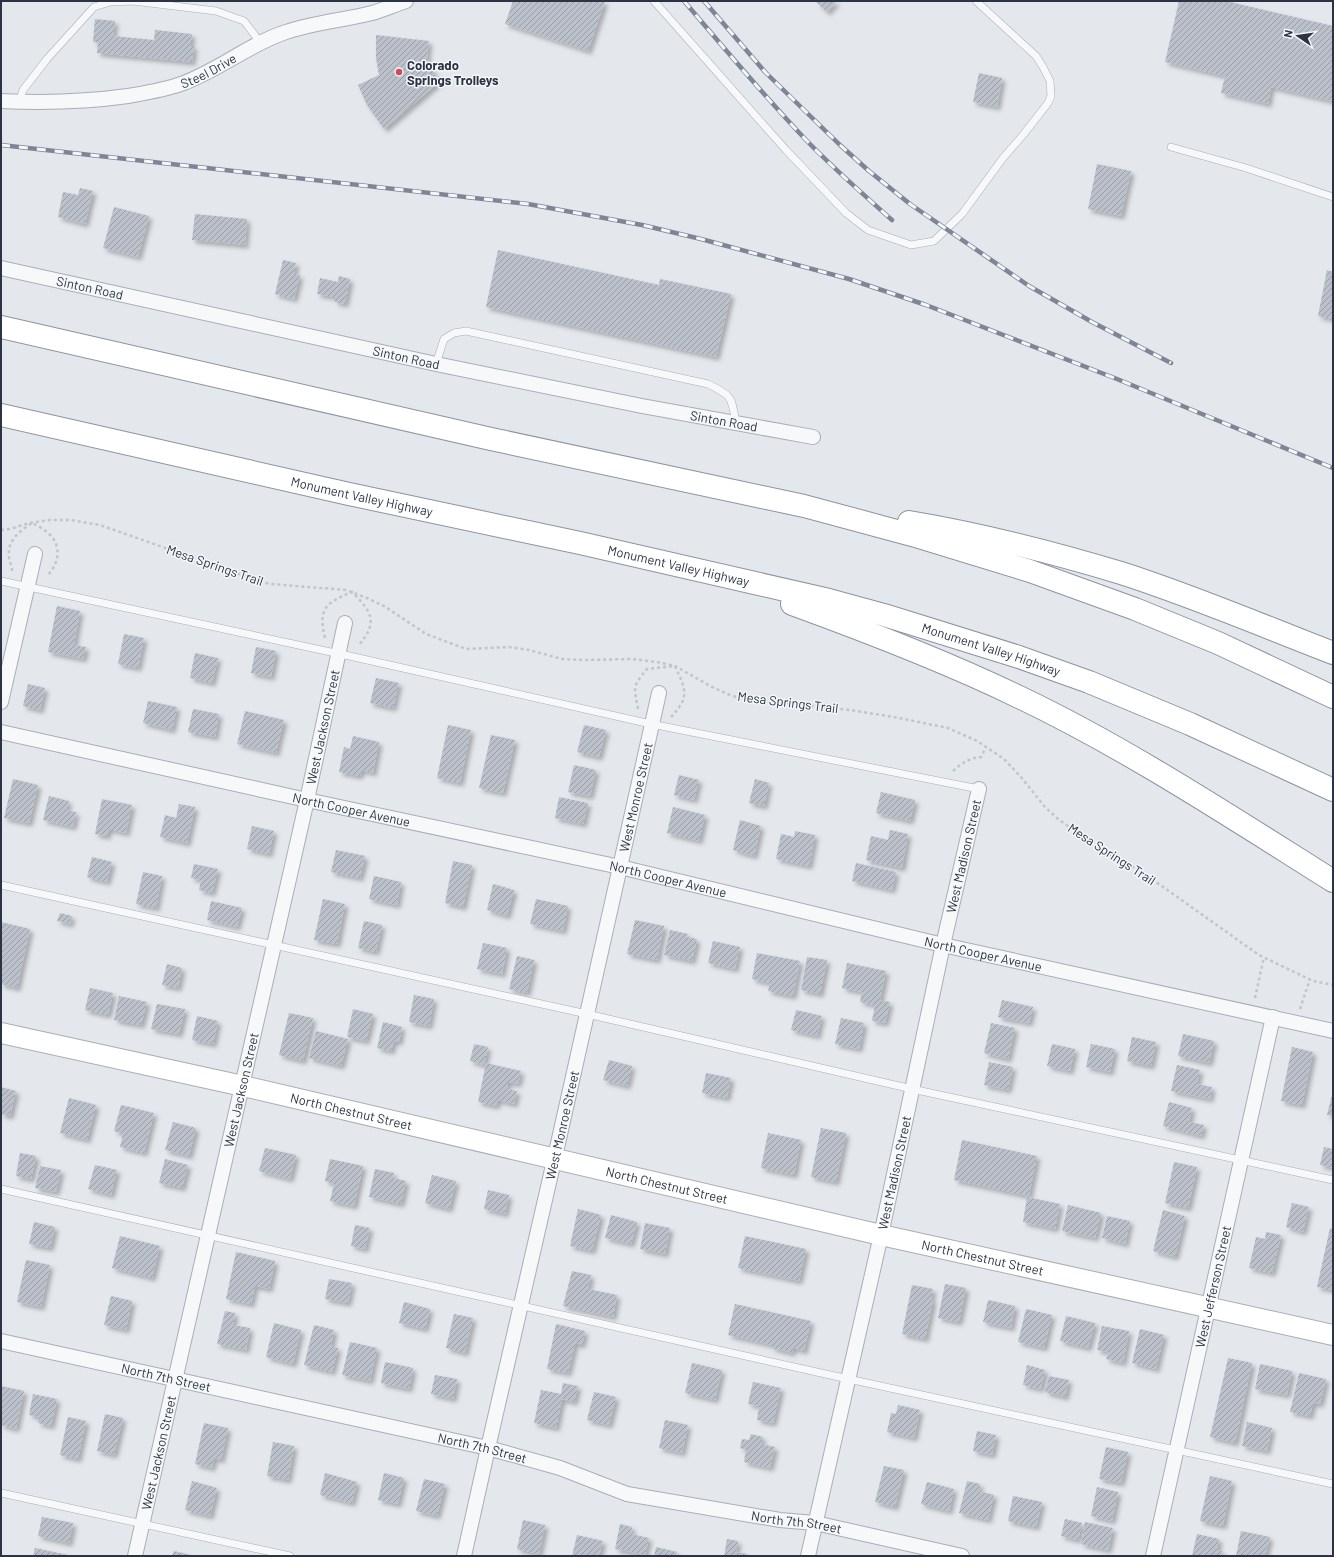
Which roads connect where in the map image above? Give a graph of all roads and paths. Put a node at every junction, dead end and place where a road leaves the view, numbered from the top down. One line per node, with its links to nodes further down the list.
1 (406, 1): 4 (street, Steel Drive)
2 (654, 1): 3 (lane)
3 (976, 1)
4 (260, 42): 6 (street, Steel Drive); 6 (lane)
5 (1, 101): 6 (street, Steel Drive)
6 (19, 102)
7 (1171, 147): 8 (lane)
8 (1333, 198)
9 (1, 268): 11 (street, Sinton Road)
10 (1, 328): 15 (highway)
11 (436, 364): 13 (street, Sinton Road); 13 (lane)
12 (1, 415): 18 (highway, Monument Valley Highway)
13 (736, 423): 14 (street, Sinton Road)
14 (813, 437)
15 (804, 506): 22 (highway); 25 (highway)
16 (1, 530): 29 (path, Mesa Springs Trail)
17 (35, 554): 20 (street)
18 (683, 567): 32 (highway, Monument Valley Highway); 35 (highway)
19 (1, 581): 20 (lane)
20 (27, 588): 23 (lane); 26 (street)
21 (345, 623): 23 (street, West Jackson Street)
22 (1333, 653)
23 (338, 654): 27 (lane); 33 (street, West Jackson Street)
24 (659, 694): 27 (street, West Monroe Street)
25 (1333, 697)
26 (1, 702)
27 (651, 724): 30 (lane); 34 (street, West Monroe Street)
28 (1, 732): 33 (street, North Cooper Avenue)
29 (986, 747): 30 (path); 39 (path, Mesa Springs Trail)
30 (947, 782): 31 (lane)
31 (979, 789): 37 (street, West Madison Street)
32 (1333, 790)
33 (307, 800): 34 (street, North Cooper Avenue); 38 (street, West Jackson Street)
34 (620, 867): 37 (street, North Cooper Avenue); 43 (street, West Monroe Street)
35 (1333, 881)
36 (1, 884): 38 (lane)
37 (943, 945): 42 (street, North Cooper Avenue); 49 (street, West Madison Street)
38 (274, 946): 43 (lane); 48 (street, West Jackson Street)
39 (1264, 958): 40 (path, Mesa Springs Trail); 42 (path)
40 (1310, 979): 41 (path, Mesa Springs Trail); 45 (path)
41 (1333, 985)
42 (1252, 1013): 44 (street, North Cooper Avenue)
43 (587, 1014): 49 (lane); 50 (street, West Monroe Street)
44 (1274, 1018): 45 (street, North Cooper Avenue); 51 (street, West Jefferson Street)
45 (1296, 1022): 46 (street, North Cooper Avenue)
46 (1333, 1031)
47 (1, 1033): 48 (main road, North Chestnut Street)
48 (243, 1086): 50 (main road, North Chestnut Street); 54 (street, West Jackson Street)
49 (912, 1089): 51 (lane); 55 (street, West Madison Street)
50 (554, 1159): 55 (main road, North Chestnut Street); 56 (street, West Monroe Street)
51 (1242, 1160): 52 (lane); 57 (street, West Jefferson Street)
52 (1333, 1180)
53 (1, 1189): 54 (lane)
54 (208, 1235): 56 (lane); 61 (street, West Jackson Street)
55 (881, 1235): 57 (main road, North Chestnut Street); 60 (street, West Madison Street)
56 (521, 1305): 60 (lane); 62 (street, West Monroe Street)
57 (1209, 1307): 58 (main road, North Chestnut Street); 63 (street, West Jefferson Street)
58 (1333, 1335)
59 (1, 1341): 61 (street, North 7th Street)
60 (848, 1379): 63 (lane); 67 (street, West Madison Street)
61 (175, 1380): 62 (street, North 7th Street); 66 (street, West Jackson Street)
62 (488, 1448): 67 (street, North 7th Street); 70 (street, West Monroe Street)
63 (1177, 1450): 64 (lane); 73 (street, West Jefferson Street)
64 (1333, 1484)
65 (1, 1493): 66 (lane)
66 (143, 1523): 68 (street, West Jackson Street); 69 (lane)
67 (815, 1523): 71 (street, West Madison Street); 72 (street, North 7th Street)
68 (136, 1556)
69 (290, 1556)
70 (464, 1556)
71 (808, 1556)
72 (962, 1556)
73 (1153, 1556)

